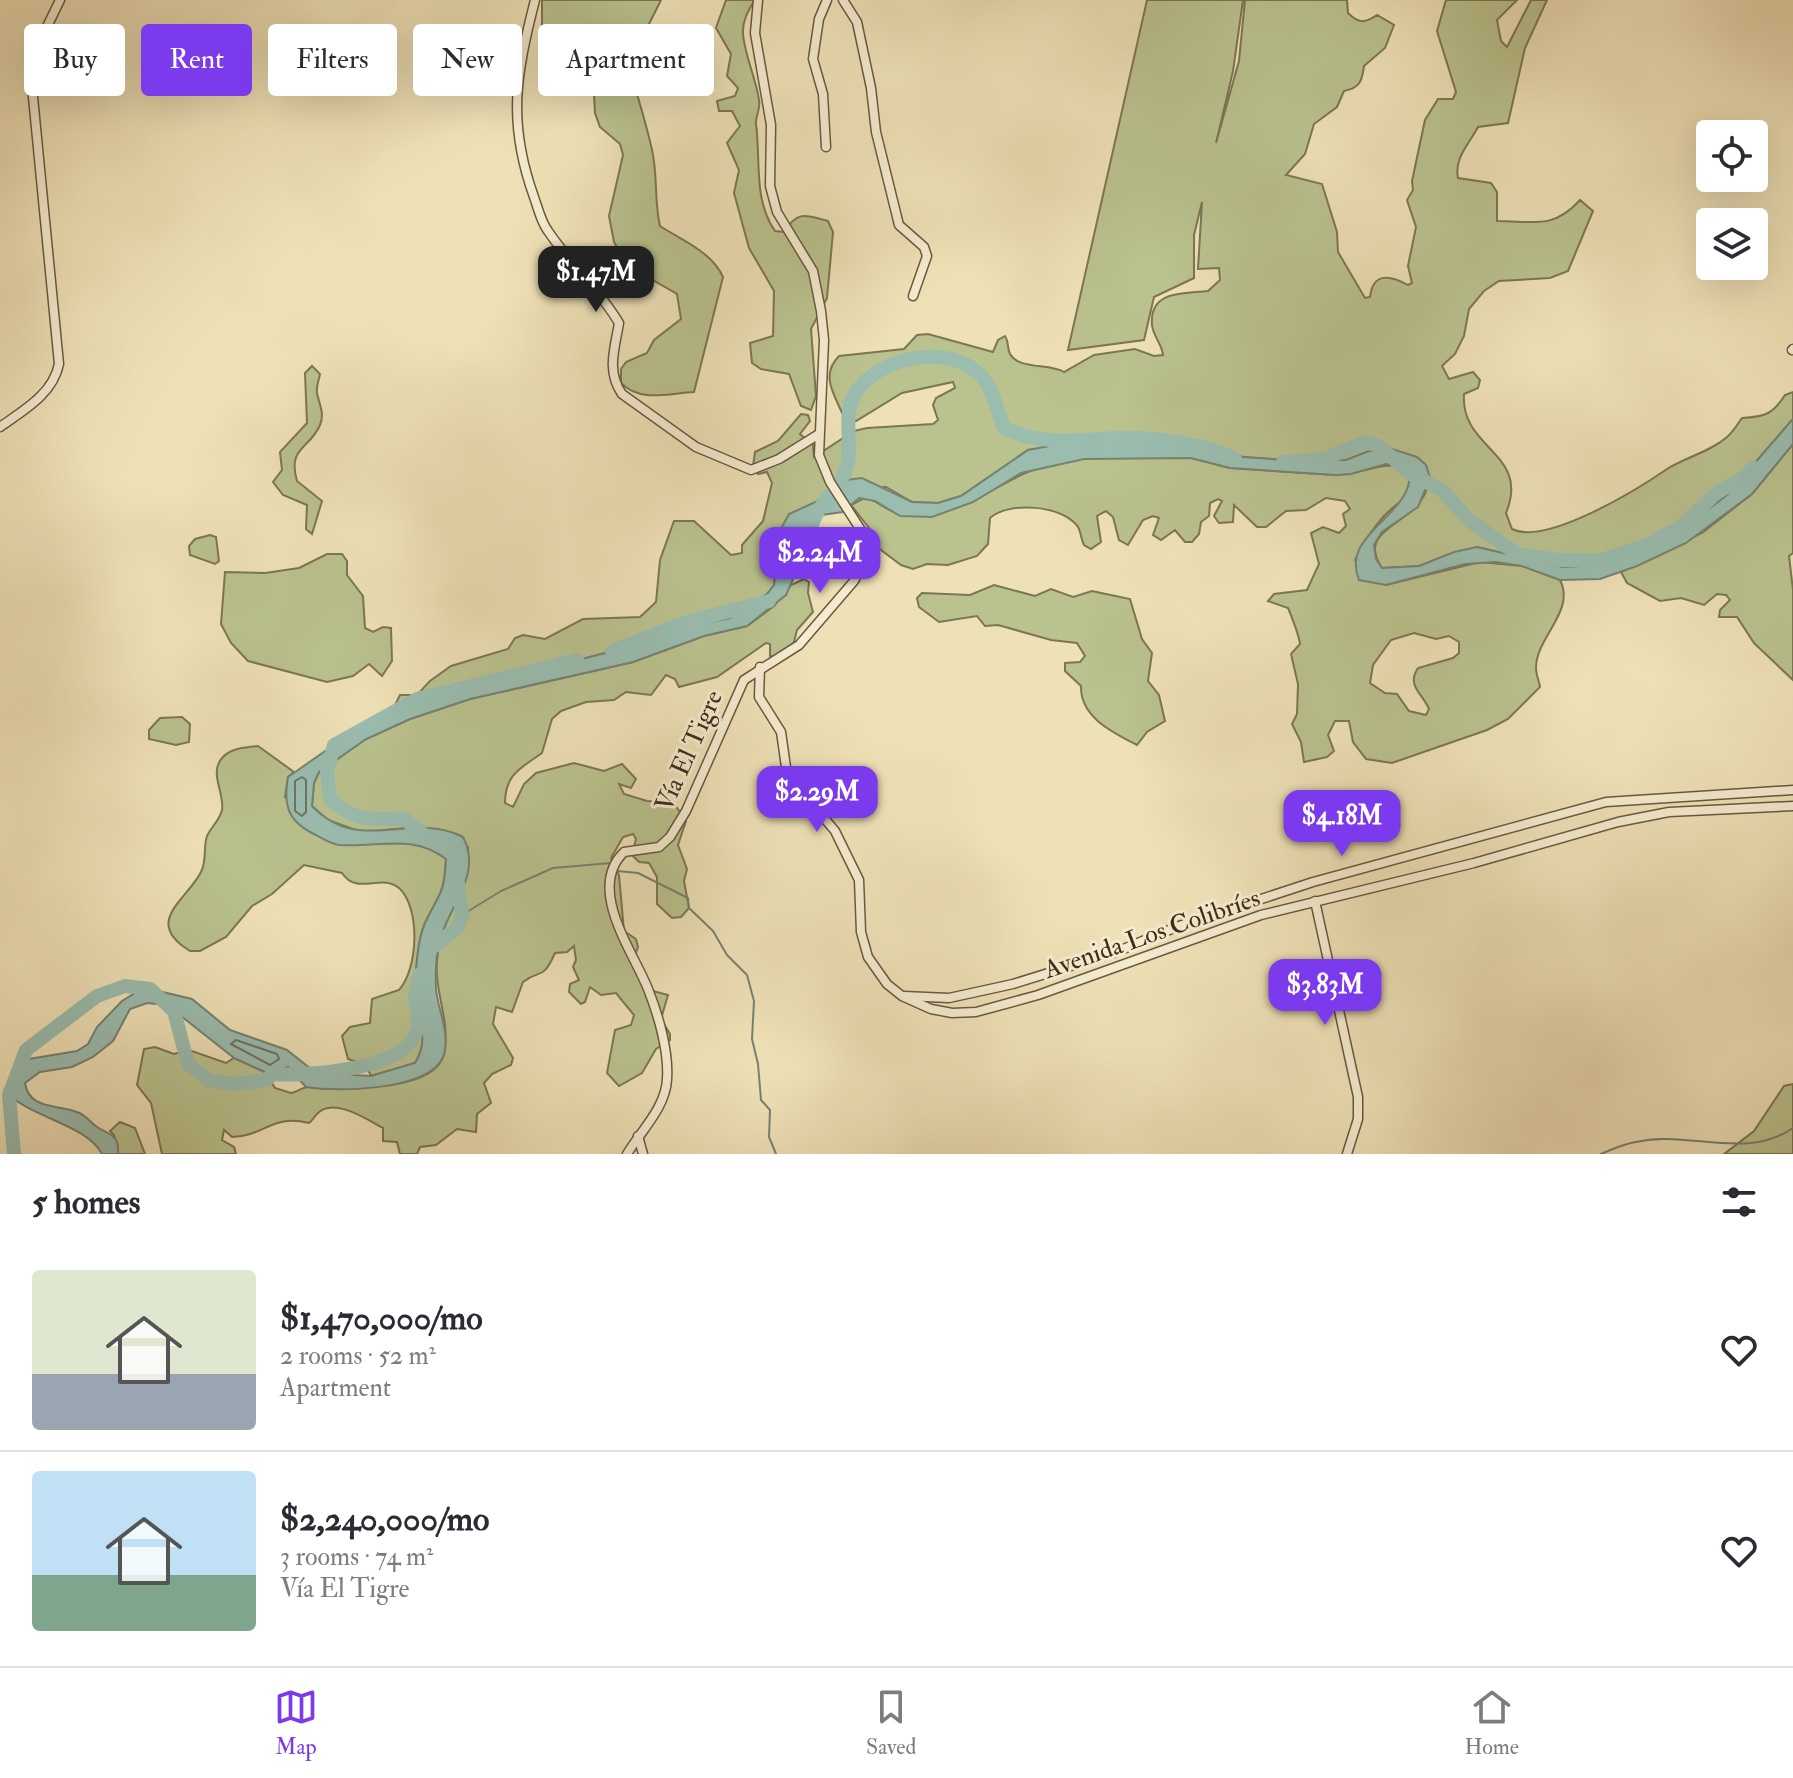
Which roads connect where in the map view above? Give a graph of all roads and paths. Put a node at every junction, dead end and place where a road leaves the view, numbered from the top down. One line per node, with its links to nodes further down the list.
1 (60, 0): 8 (street)
2 (535, 0): 9 (street)
3 (758, 0): 9 (street, Vía El Tigre)
4 (827, 0): 6 (street)
5 (843, 0): 7 (street)
6 (826, 147)
7 (913, 296)
8 (0, 427)
9 (819, 434): 10 (street, Vía El Tigre)
10 (760, 667): 14 (street, Avenida Los Colibríes); 15 (street, Vía El Tigre)
11 (1793, 790): 14 (street, Avenida Los Colibríes)
12 (1793, 806): 13 (street, Avenida Los Colibríes)
13 (1315, 901): 14 (street, Avenida Los Colibríes); 18 (street)
14 (902, 996)
15 (638, 1136): 16 (street, Vía El Tigre); 17 (street)
16 (627, 1154)
17 (643, 1154)
18 (1347, 1154)

